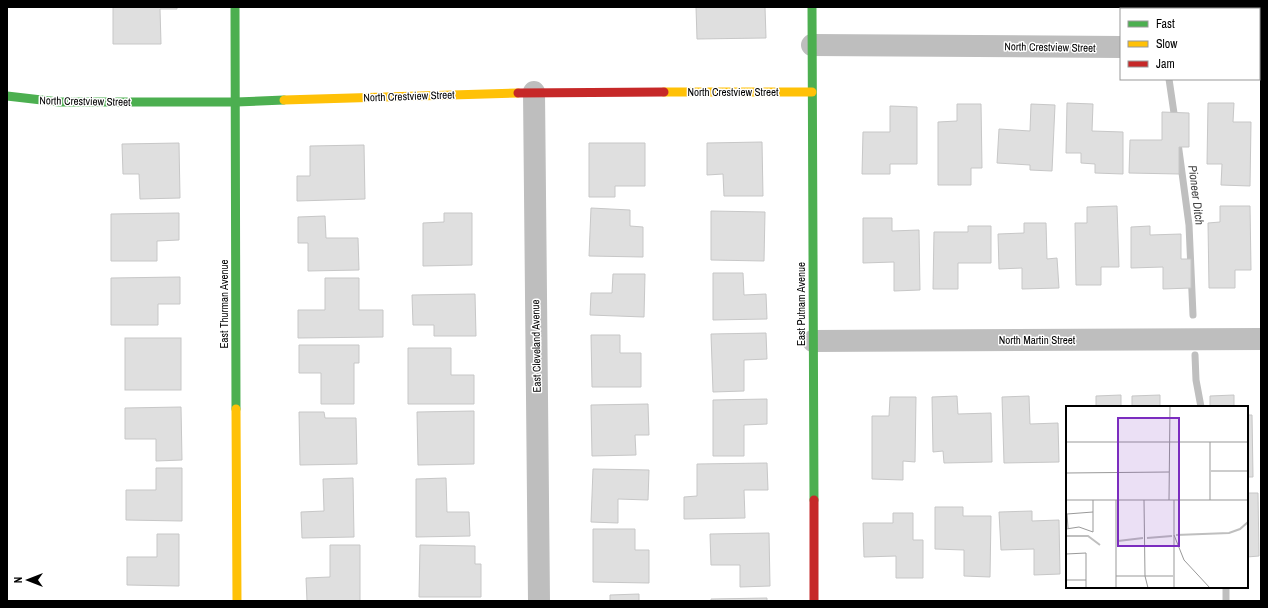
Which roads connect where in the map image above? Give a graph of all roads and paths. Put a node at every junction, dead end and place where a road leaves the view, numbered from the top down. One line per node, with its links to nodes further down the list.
1 (235, 7): 8 (street, East Thurman Avenue)
2 (812, 7): 3 (street, East Putnam Avenue)
3 (812, 45): 4 (street, North Crestview Street); 6 (street, East Putnam Avenue)
4 (1120, 48)
5 (534, 92): 6 (street, North Crestview Street); 8 (street, North Crestview Street); 12 (street, East Cleveland Avenue)
6 (812, 92): 10 (street, East Putnam Avenue)
7 (7, 96): 8 (street, North Crestview Street)
8 (236, 102): 11 (street, East Thurman Avenue)
9 (1261, 339): 10 (street, North Martin Street)
10 (813, 341): 13 (street, East Putnam Avenue)
11 (238, 601)
12 (539, 601)
13 (814, 601)

